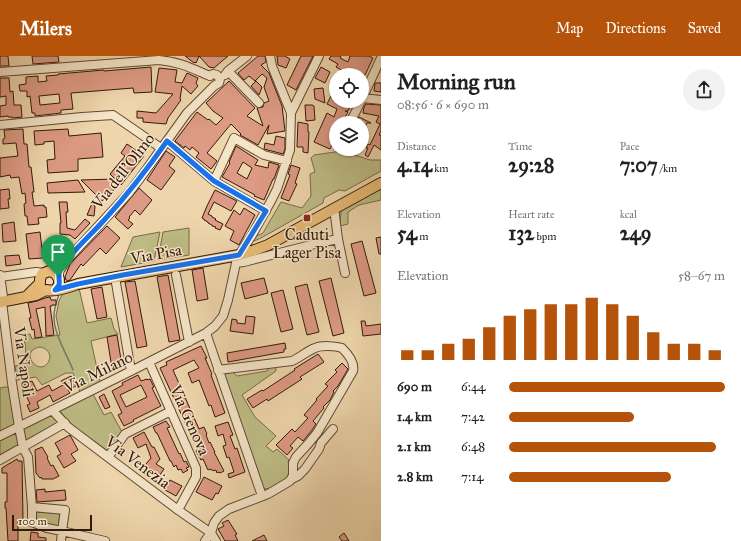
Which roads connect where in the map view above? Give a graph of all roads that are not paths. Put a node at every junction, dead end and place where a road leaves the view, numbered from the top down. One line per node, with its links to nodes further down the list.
1 (132, 56): 8 (street)
2 (247, 56): 9 (street, Via dell'Olmo)
3 (270, 56): 16 (street)
4 (319, 56): 16 (street)
5 (381, 58): 12 (street)
6 (173, 59): 8 (street); 11 (street)
7 (112, 60): 8 (street); 10 (street)
8 (142, 62)
9 (228, 71): 11 (street, Via dell'Olmo); 15 (street)
10 (0, 72)
11 (214, 80): 18 (street, Via dell'Olmo); 19 (street, Via dell'Olmo)
12 (369, 84)
13 (369, 99): 14 (street)
14 (381, 100)
15 (259, 103)
16 (291, 113): 20 (street)
17 (0, 125): 19 (street)
18 (167, 141): 21 (street); 30 (street, Via dell'Olmo)
19 (158, 146): 30 (street, Via dell'Olmo)
20 (287, 161): 21 (street); 24 (street)
21 (214, 181): 24 (street)
22 (381, 183): 23 (main road, Via Pisa)
23 (334, 208): 25 (street); 26 (main road, Via Pisa)
24 (266, 211): 26 (street)
25 (338, 239): 26 (street); 27 (street)
26 (238, 259): 30 (main road, Via Pisa); 33 (street, Via Milano)
27 (345, 272)
28 (176, 275): 34 (street)
29 (0, 276): 30 (street); 32 (street, Via Napoli)
30 (49, 280): 32 (main road)
31 (116, 283): 37 (street)
32 (1, 300): 41 (street, Via Napoli)
33 (206, 333): 34 (street, Via Milano); 36 (street)
34 (189, 342): 35 (street, Via Milano)
35 (149, 362): 37 (street, Via Milano); 39 (street, Via Genova)
36 (218, 370): 47 (street); 48 (street)
37 (131, 371): 38 (street, Via Milano)
38 (52, 410): 40 (street, Via Venezia); 41 (street, Via Milano)
39 (171, 411): 45 (street); 50 (street, Via Genova)
40 (65, 424): 44 (street); 45 (street, Via Venezia)
41 (19, 427): 43 (street, Via Milano); 44 (street, Via Napoli)
42 (332, 429): 47 (street)
43 (0, 436)
44 (23, 448): 46 (street); 49 (street, Via Napoli)
45 (108, 457): 50 (street, Via Venezia)
46 (0, 460)
47 (290, 481): 48 (street)
48 (262, 496): 52 (street)
49 (32, 507): 51 (street, Via Napoli); 51 (street)
50 (178, 510): 52 (street, Via Venezia)
51 (62, 531): 53 (street); 54 (street)
52 (211, 533): 55 (street); 56 (street)
53 (61, 541)
54 (106, 541)
55 (205, 541)
56 (216, 541)

